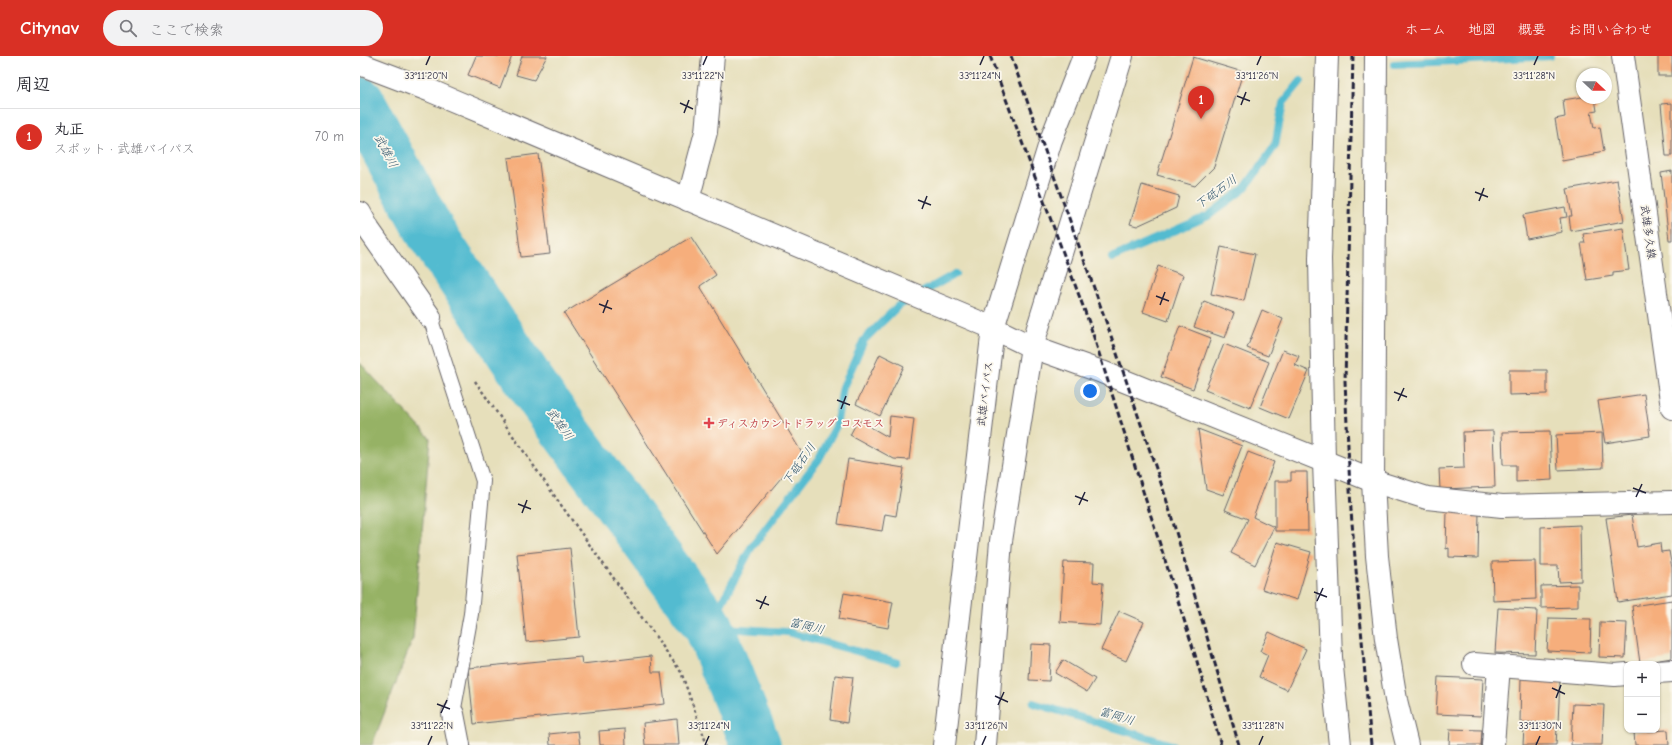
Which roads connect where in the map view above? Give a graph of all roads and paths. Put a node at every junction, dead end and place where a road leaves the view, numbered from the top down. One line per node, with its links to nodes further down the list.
1 (387, 56): 9 (main road)
2 (713, 56): 10 (main road)
3 (1084, 56): 13 (main road, 武雄バイパス)
4 (1122, 56): 14 (main road)
5 (1327, 56): 17 (main road)
6 (1376, 56): 18 (main road)
7 (1623, 56): 16 (main road, 武雄多久線)
8 (360, 64): 9 (main road)
9 (398, 78): 10 (main road)
10 (688, 200): 13 (main road)
11 (360, 214): 12 (main road)
12 (430, 317): 25 (lane)
13 (993, 328): 14 (main road); 28 (main road, 武雄バイパス)
14 (1032, 347): 17 (main road); 29 (main road)
15 (471, 375): 27 (path)
16 (1672, 408)
17 (1324, 462): 18 (main road); 30 (main road)
18 (1373, 481): 19 (main road); 31 (main road)
19 (1672, 502)
20 (1474, 664): 21 (main road)
21 (1499, 666): 24 (main road); 32 (main road)
22 (1672, 671): 23 (main road)
23 (1660, 672)
24 (1624, 674)
25 (453, 714): 26 (main road)
26 (459, 745)
27 (707, 745)
28 (944, 745)
29 (985, 745)
30 (1340, 745)
31 (1407, 745)
32 (1493, 745)

